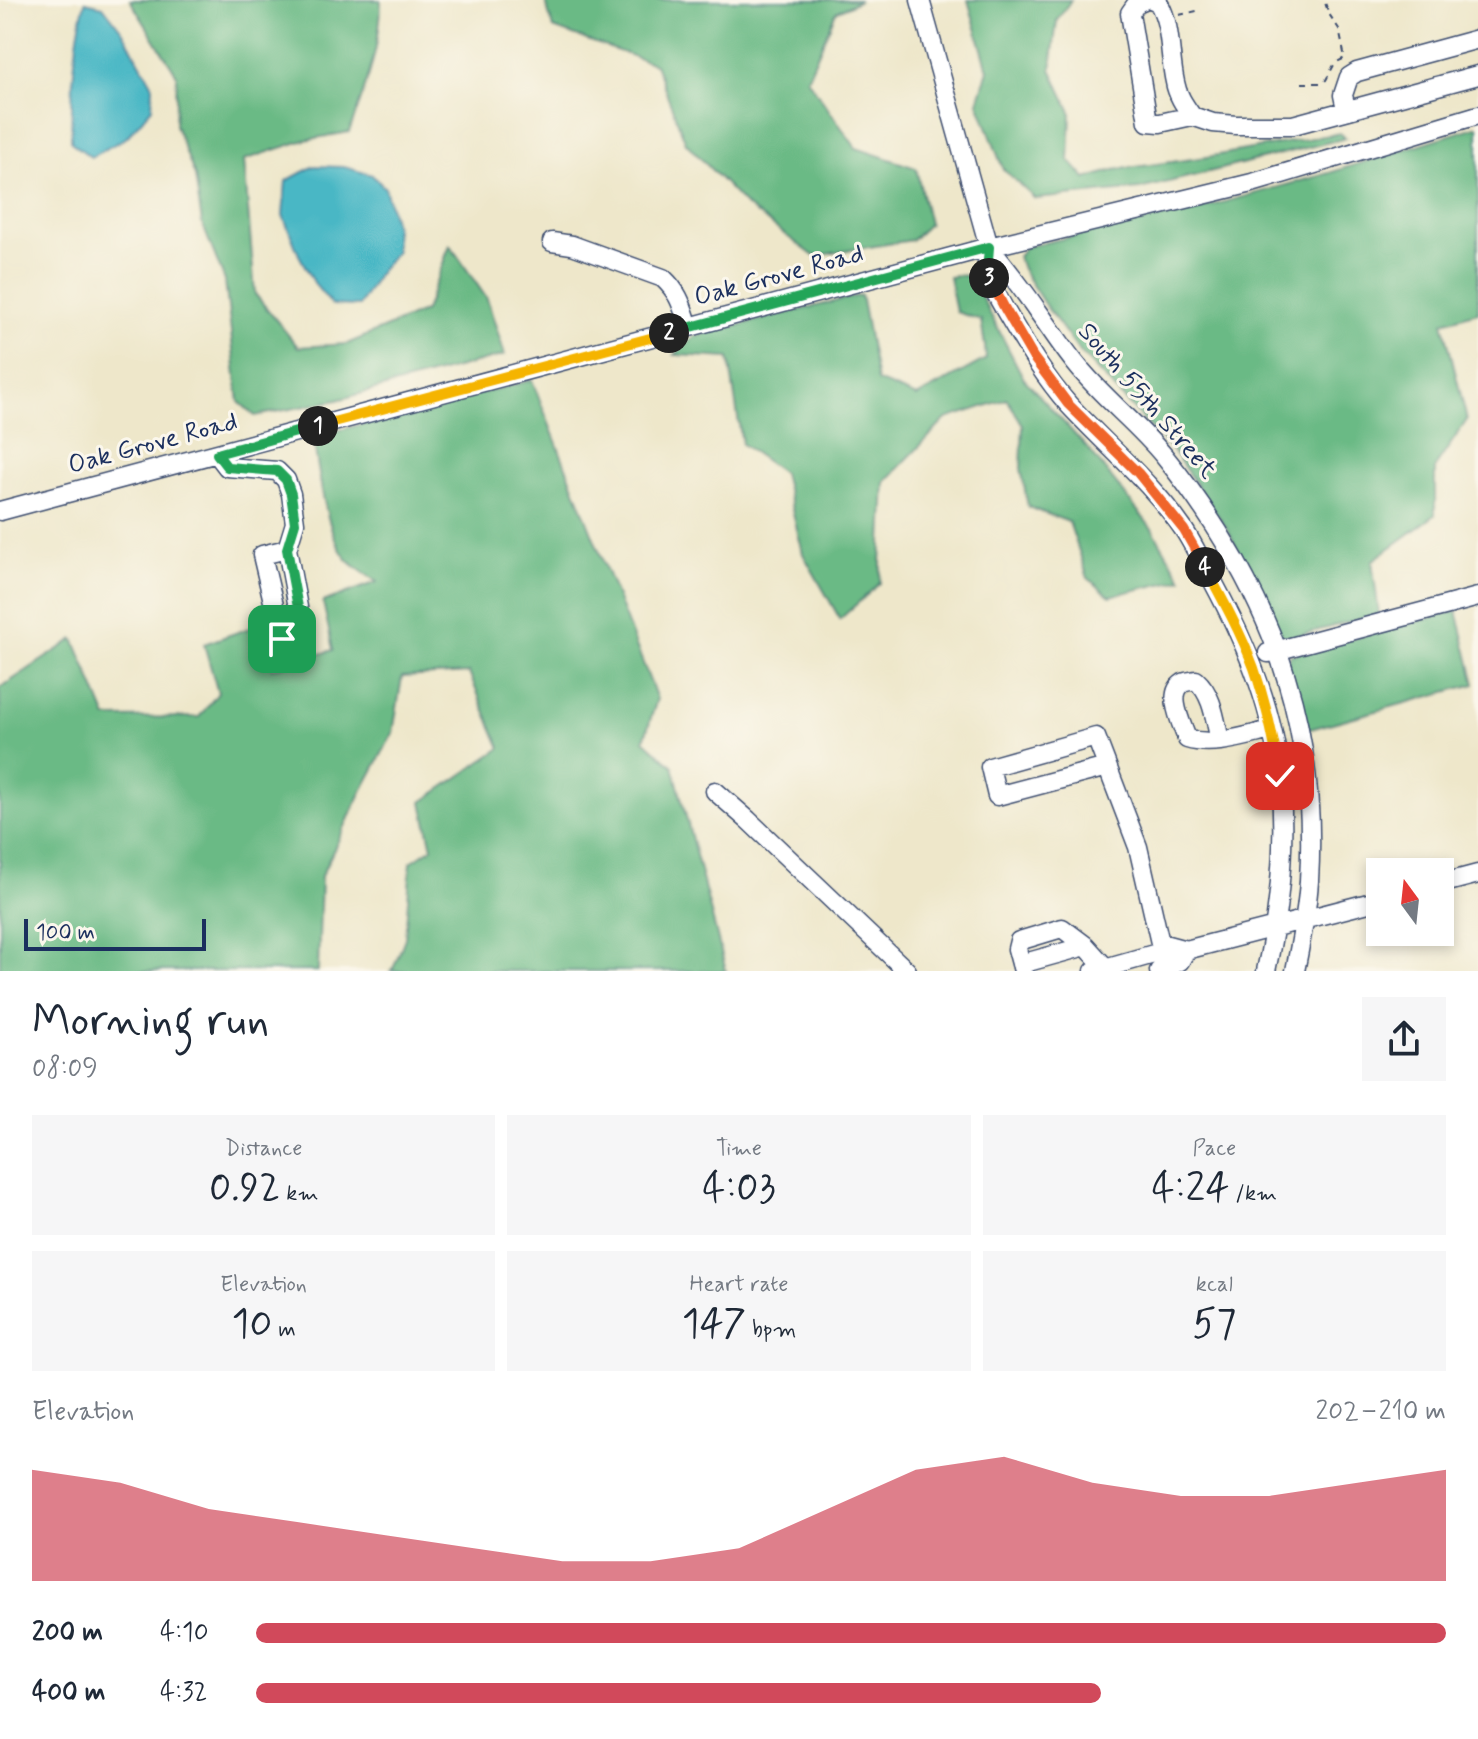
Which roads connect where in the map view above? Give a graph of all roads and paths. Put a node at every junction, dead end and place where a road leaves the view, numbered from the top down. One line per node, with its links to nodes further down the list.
1 (920, 0): 12 (street, South 55th Street)
2 (1144, 0): 10 (street)
3 (1153, 0): 10 (street)
4 (1324, 0): 7 (path)
5 (1478, 39): 8 (street)
6 (1478, 75): 8 (street)
7 (1302, 83)
8 (1346, 109): 10 (street)
9 (1478, 115): 12 (street, Oak Grove Road)
10 (1192, 116)
11 (552, 242): 13 (street)
12 (989, 247): 13 (street, Oak Grove Road); 18 (street, South 55th Street); 19 (street, South 55th Street)
13 (689, 327): 14 (street, Oak Grove Road)
14 (217, 454): 15 (street, Oak Grove Road); 16 (street)
15 (0, 511)
16 (287, 549)
17 (1478, 597): 18 (street)
18 (1277, 650): 19 (street); 27 (street, South 55th Street)
19 (1249, 658): 20 (street, South 55th Street)
20 (1271, 730): 21 (street); 28 (street, South 55th Street)
21 (1220, 741)
22 (1107, 767): 22 (street); 29 (street)
23 (715, 791): 32 (street)
24 (1478, 874): 25 (street)
25 (1454, 880)
26 (1366, 904): 27 (street)
27 (1305, 921): 28 (street); 35 (street, South 55th Street)
28 (1275, 929): 29 (street); 34 (street, South 55th Street)
29 (1186, 950): 31 (street); 33 (street)
30 (1022, 967): 31 (street)
31 (1100, 969)
32 (907, 971)
33 (1159, 971)
34 (1266, 971)
35 (1295, 971)

